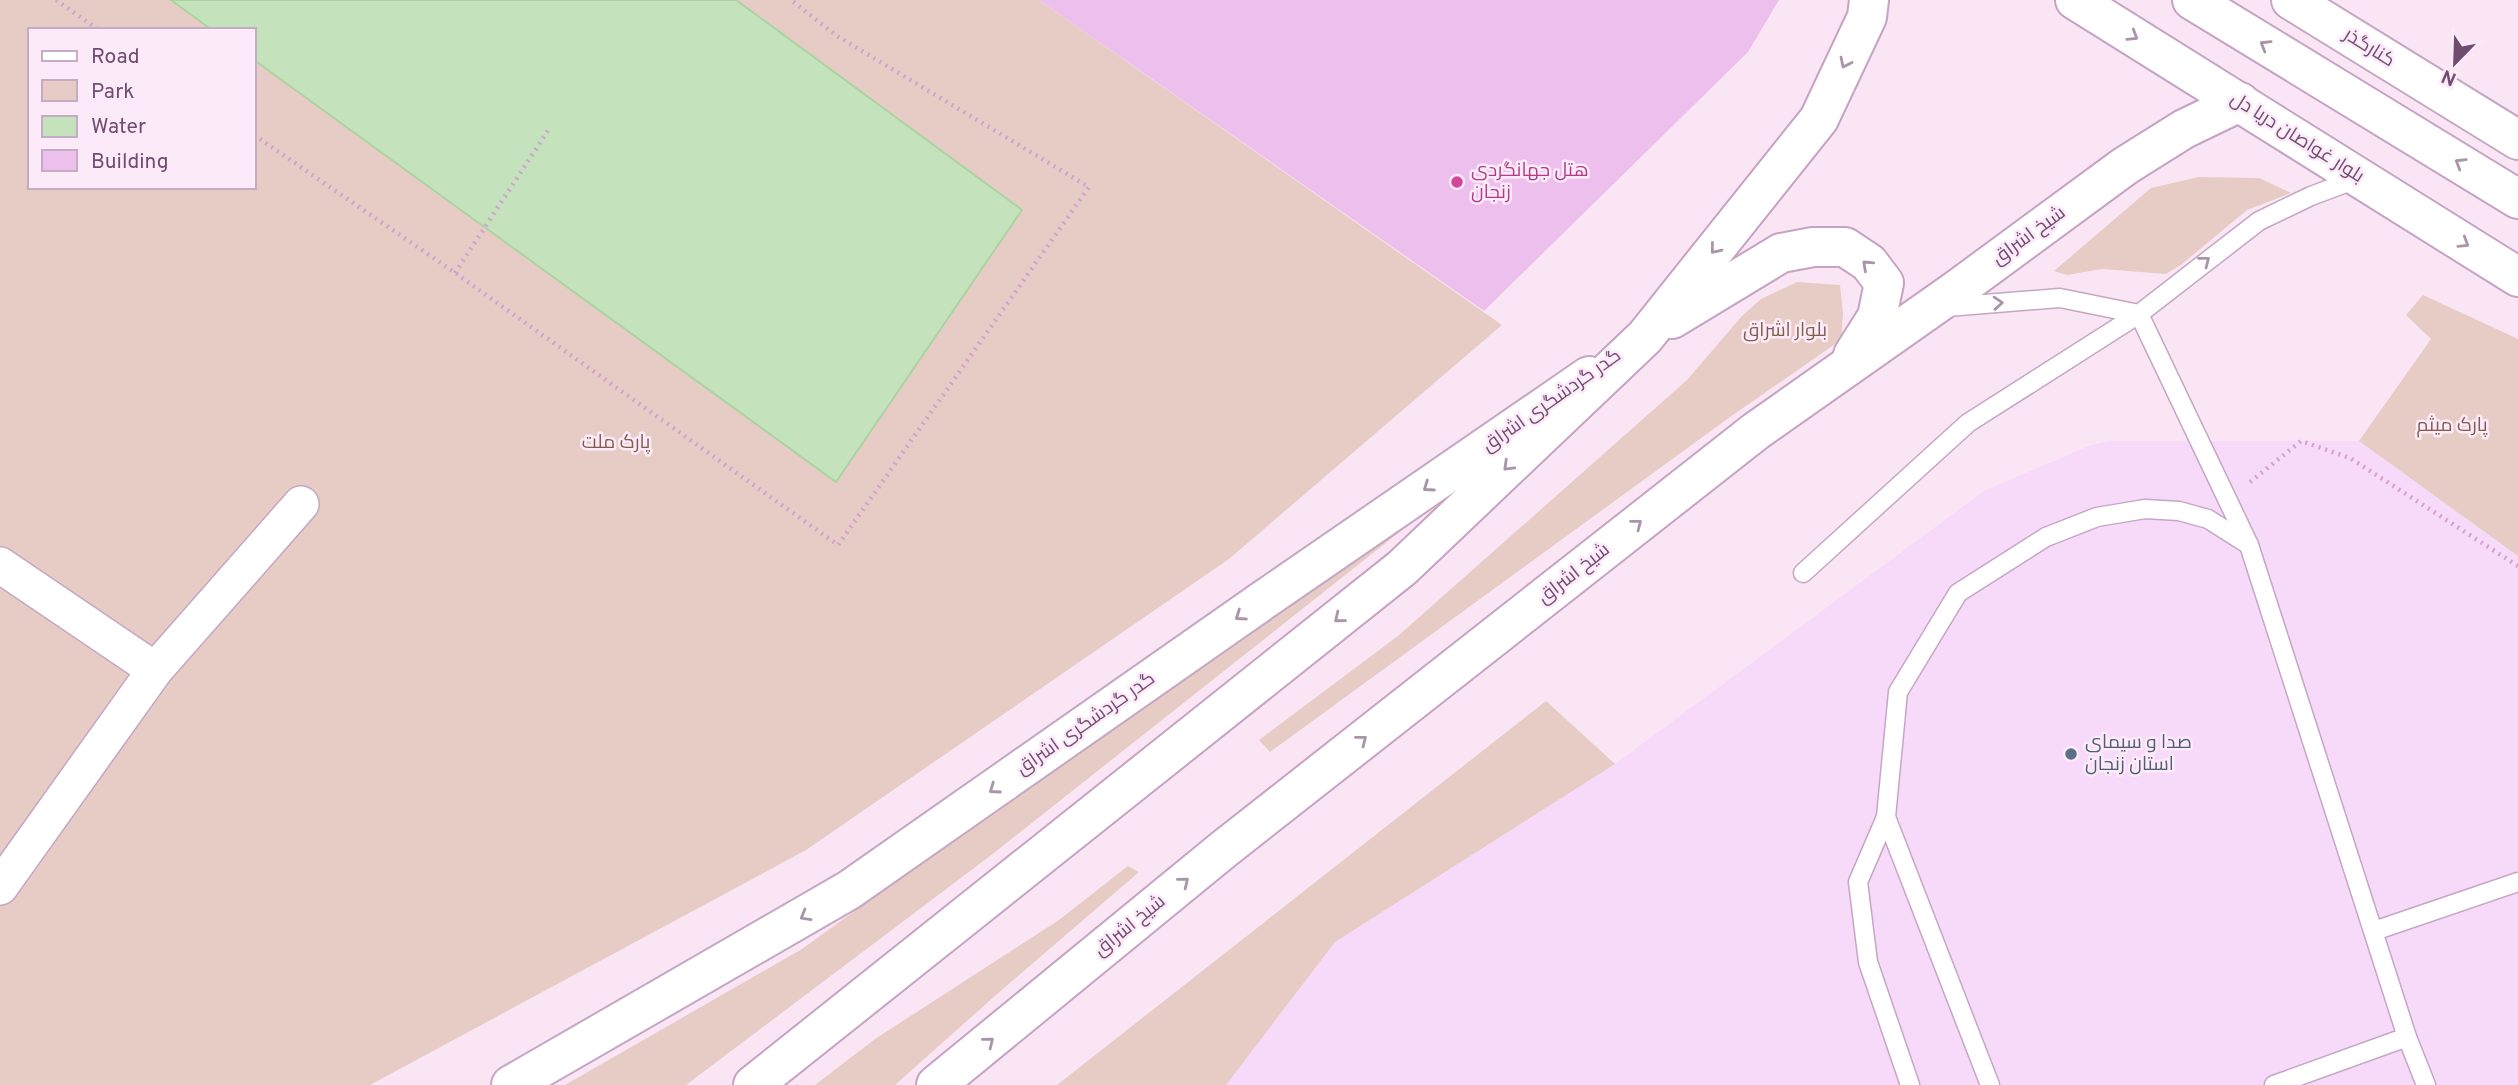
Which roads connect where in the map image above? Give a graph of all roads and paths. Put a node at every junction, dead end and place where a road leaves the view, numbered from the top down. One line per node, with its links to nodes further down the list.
1 (56, 0): 7 (path)
2 (791, 0): 14 (path)
3 (1869, 0): 18 (main road, one-way to 18)
4 (2075, 0): 8 (main road, بلوار غواصان دریا دل, one-way to 8)
5 (2192, 0): 13 (main road, one-way to 5)
6 (2291, 0): 11 (main road, کنارگذر)
7 (96, 28)
8 (2240, 102): 12 (main road, بلوار غواصان دریا دل); 16 (main road, شیخ اشراق)
9 (550, 129): 14 (path)
10 (256, 136): 14 (path)
11 (2518, 140)
12 (2360, 178): 15 (main road, بلوار غواصان دریا دل, one-way to 15); 17 (lane, one-way to 12)
13 (2518, 199)
14 (455, 273)
15 (2518, 277)
16 (1930, 308): 17 (lane, one-way to 17); 19 (main road, شیخ اشراق)
17 (2138, 314): 20 (lane); 25 (lane)
18 (1645, 337): 19 (main road, one-way to 18); 32 (main road, گدر گردشگری اشراق, one-way to 32); 33 (main road, one-way to 33)
19 (1847, 366): 34 (main road, شیخ اشراق, one-way to 19)
20 (2228, 499): 22 (lane); 24 (path)
21 (302, 503): 26 (street)
22 (2249, 545): 27 (lane); 30 (lane)
23 (0, 565): 26 (street)
24 (2518, 565)
25 (1803, 573)
26 (155, 670): 29 (street)
27 (1886, 817): 35 (lane); 36 (lane)
28 (2518, 883): 30 (lane)
29 (0, 887)
30 (2374, 931): 31 (lane)
31 (2407, 1037): 37 (lane); 38 (lane)
32 (511, 1085)
33 (753, 1085)
34 (936, 1085)
35 (1910, 1085)
36 (1990, 1085)
37 (2274, 1085)
38 (2426, 1085)

